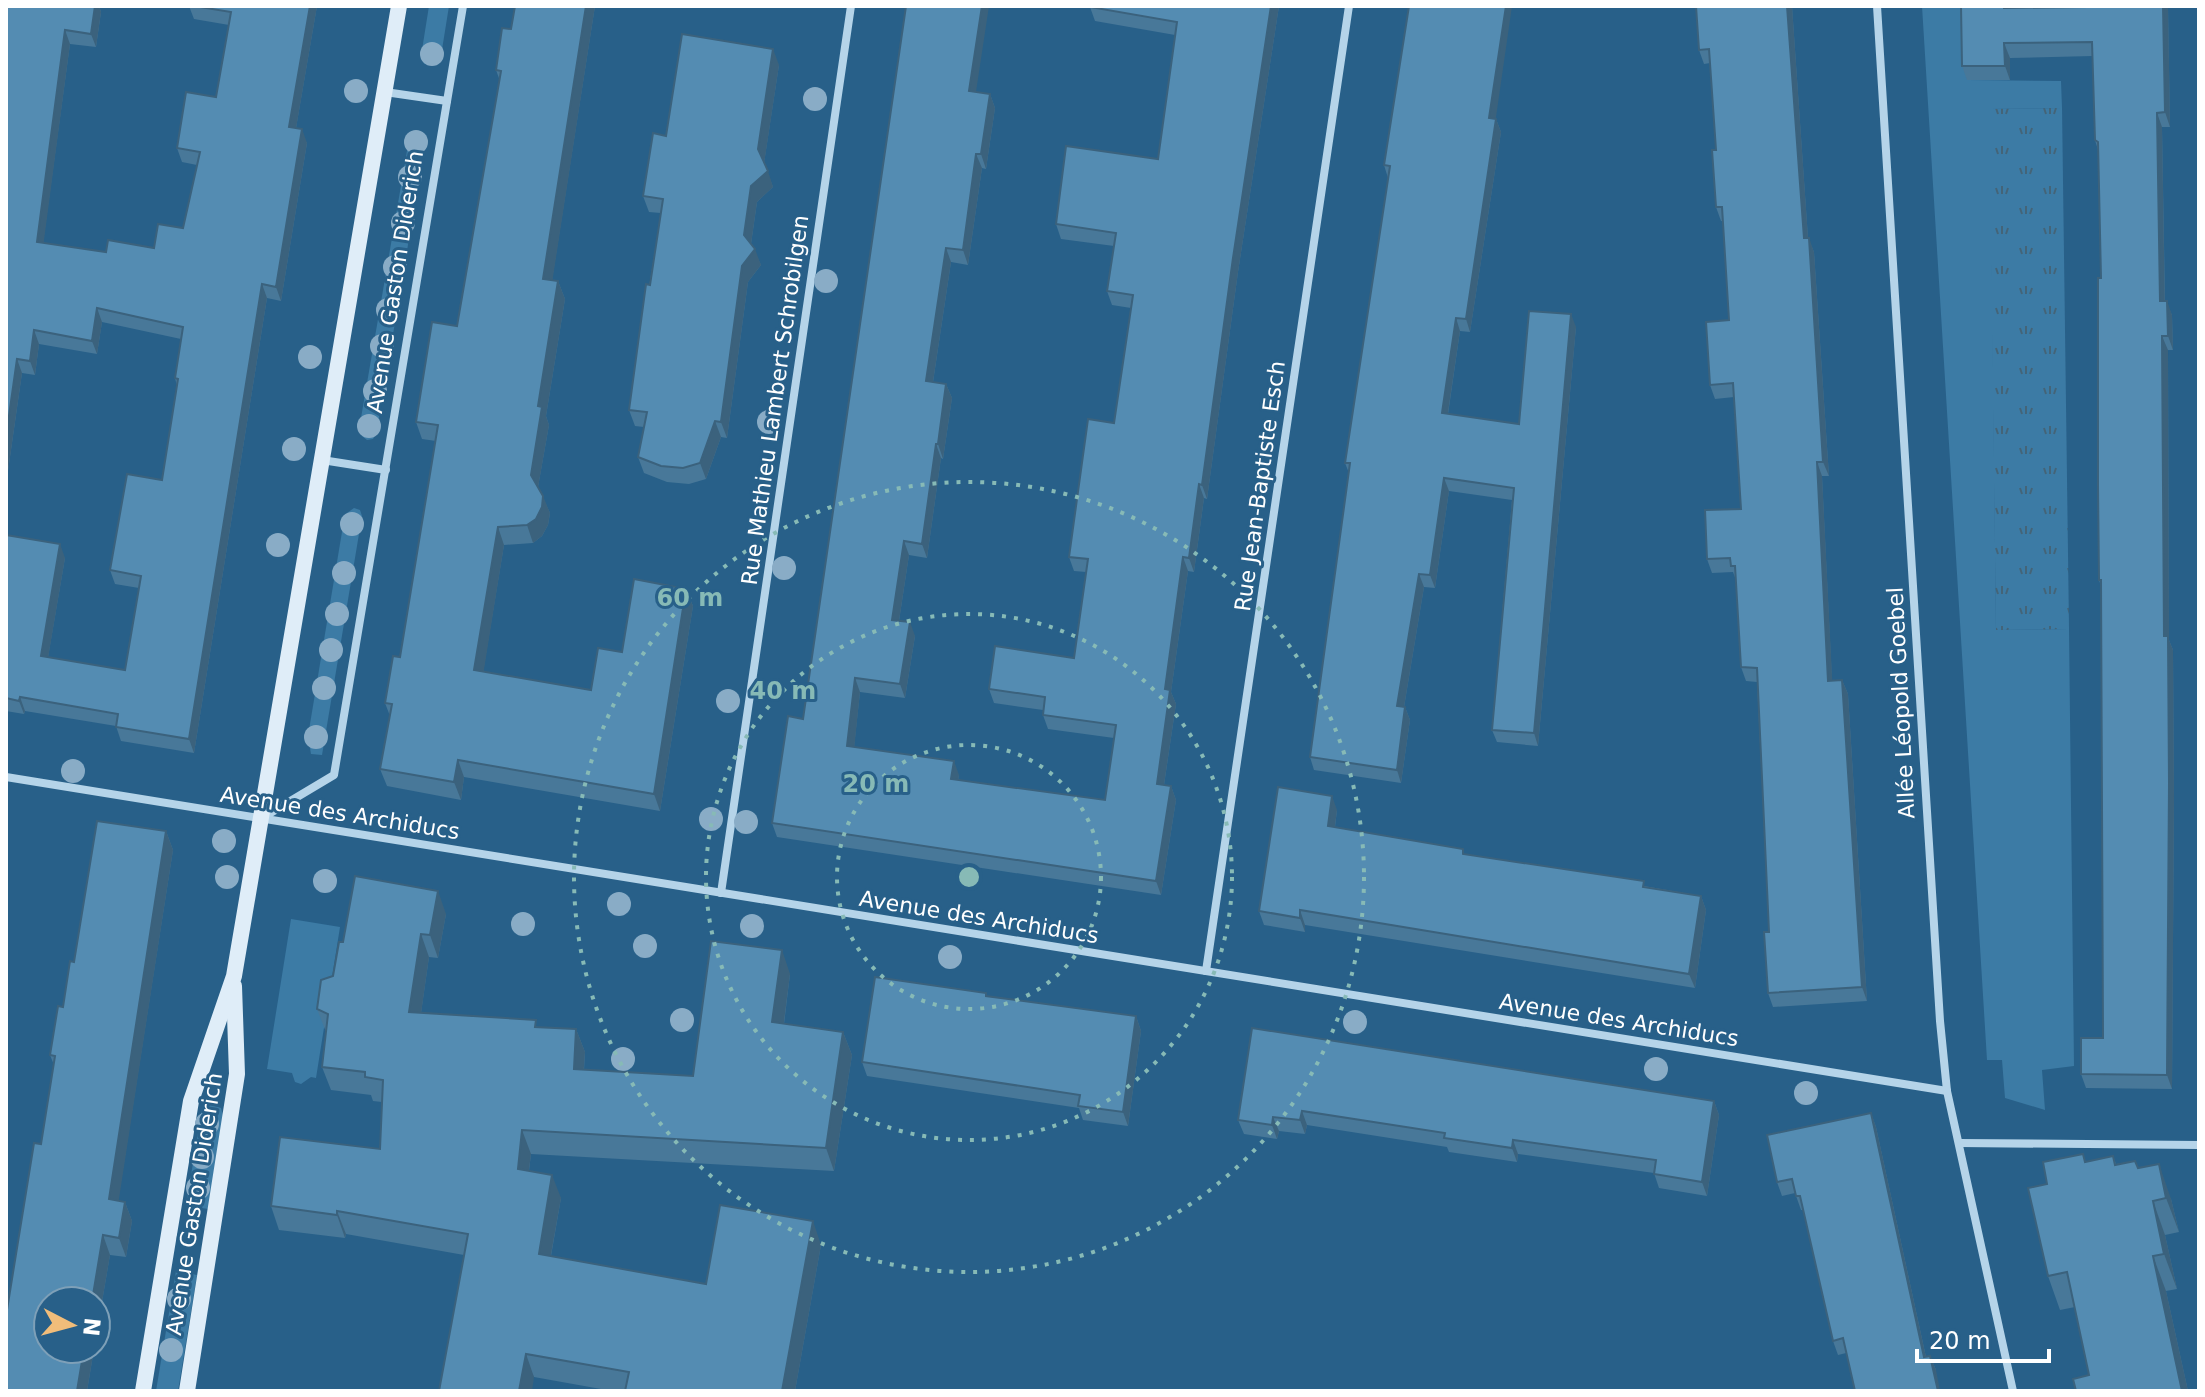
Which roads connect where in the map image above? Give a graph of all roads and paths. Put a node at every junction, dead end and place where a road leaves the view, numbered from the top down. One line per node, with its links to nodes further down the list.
1 (399, 6): 6 (street, Avenue Gaston Diderich)
2 (463, 6): 7 (street, Avenue Gaston Diderich)
3 (851, 6): 12 (street, Rue Mathieu Lambert Schrobilgen)
4 (1349, 6): 13 (street, Rue Jean-Baptiste Esch)
5 (1877, 6): 15 (street, Allée Léopold Goebel)
6 (384, 92): 7 (street); 8 (street, Avenue Gaston Diderich)
7 (447, 101): 9 (street, Avenue Gaston Diderich)
8 (322, 460): 9 (street); 11 (street, Avenue Gaston Diderich)
9 (386, 470): 11 (street, Avenue Gaston Diderich)
10 (6, 777): 11 (street, Avenue des Archiducs)
11 (261, 819): 12 (street, Avenue des Archiducs); 14 (street, Avenue Gaston Diderich)
12 (721, 893): 13 (street, Avenue des Archiducs)
13 (1206, 971): 15 (street, Avenue des Archiducs)
14 (234, 976): 18 (street, Avenue Gaston Diderich); 19 (street, Avenue Gaston Diderich)
15 (1947, 1091): 16 (street, Allée Léopold Goebel)
16 (1959, 1143): 17 (street); 20 (street, Allée Léopold Goebel)
17 (2199, 1145)
18 (143, 1391)
19 (187, 1391)
20 (2013, 1391)

